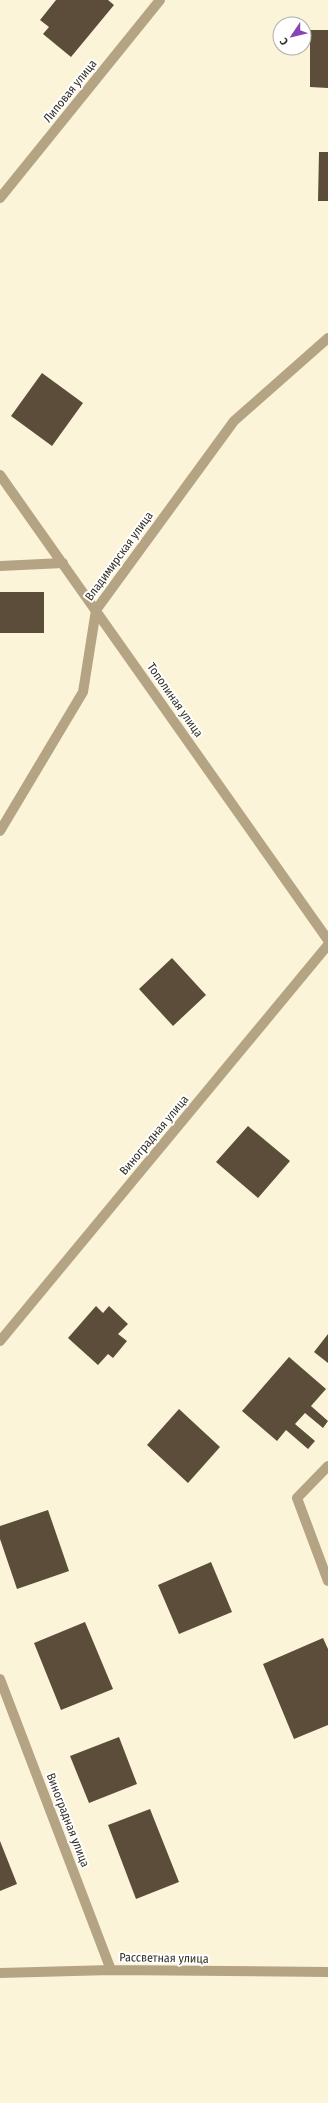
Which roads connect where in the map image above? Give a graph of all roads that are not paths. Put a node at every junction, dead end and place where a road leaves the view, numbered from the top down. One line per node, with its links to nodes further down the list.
1 (160, 0): 2 (street, Липовая улица)
2 (0, 198)
3 (328, 338): 7 (street, Владимирская улица)
4 (0, 475): 5 (street, Тополиная улица)
5 (63, 563): 6 (street); 7 (street, Тополиная улица)
6 (0, 566)
7 (96, 610): 8 (street, Владимирская улица); 9 (street, Тополиная улица)
8 (0, 831)
9 (328, 940)
10 (328, 945): 11 (street, Виноградная улица)
11 (0, 1341)
12 (328, 1466): 13 (street)
13 (328, 1581)
14 (0, 1679): 15 (street, Виноградная улица)
15 (111, 1970): 16 (street, Рассветная улица); 17 (street, Рассветная улица)
16 (328, 1972)
17 (0, 1973)

